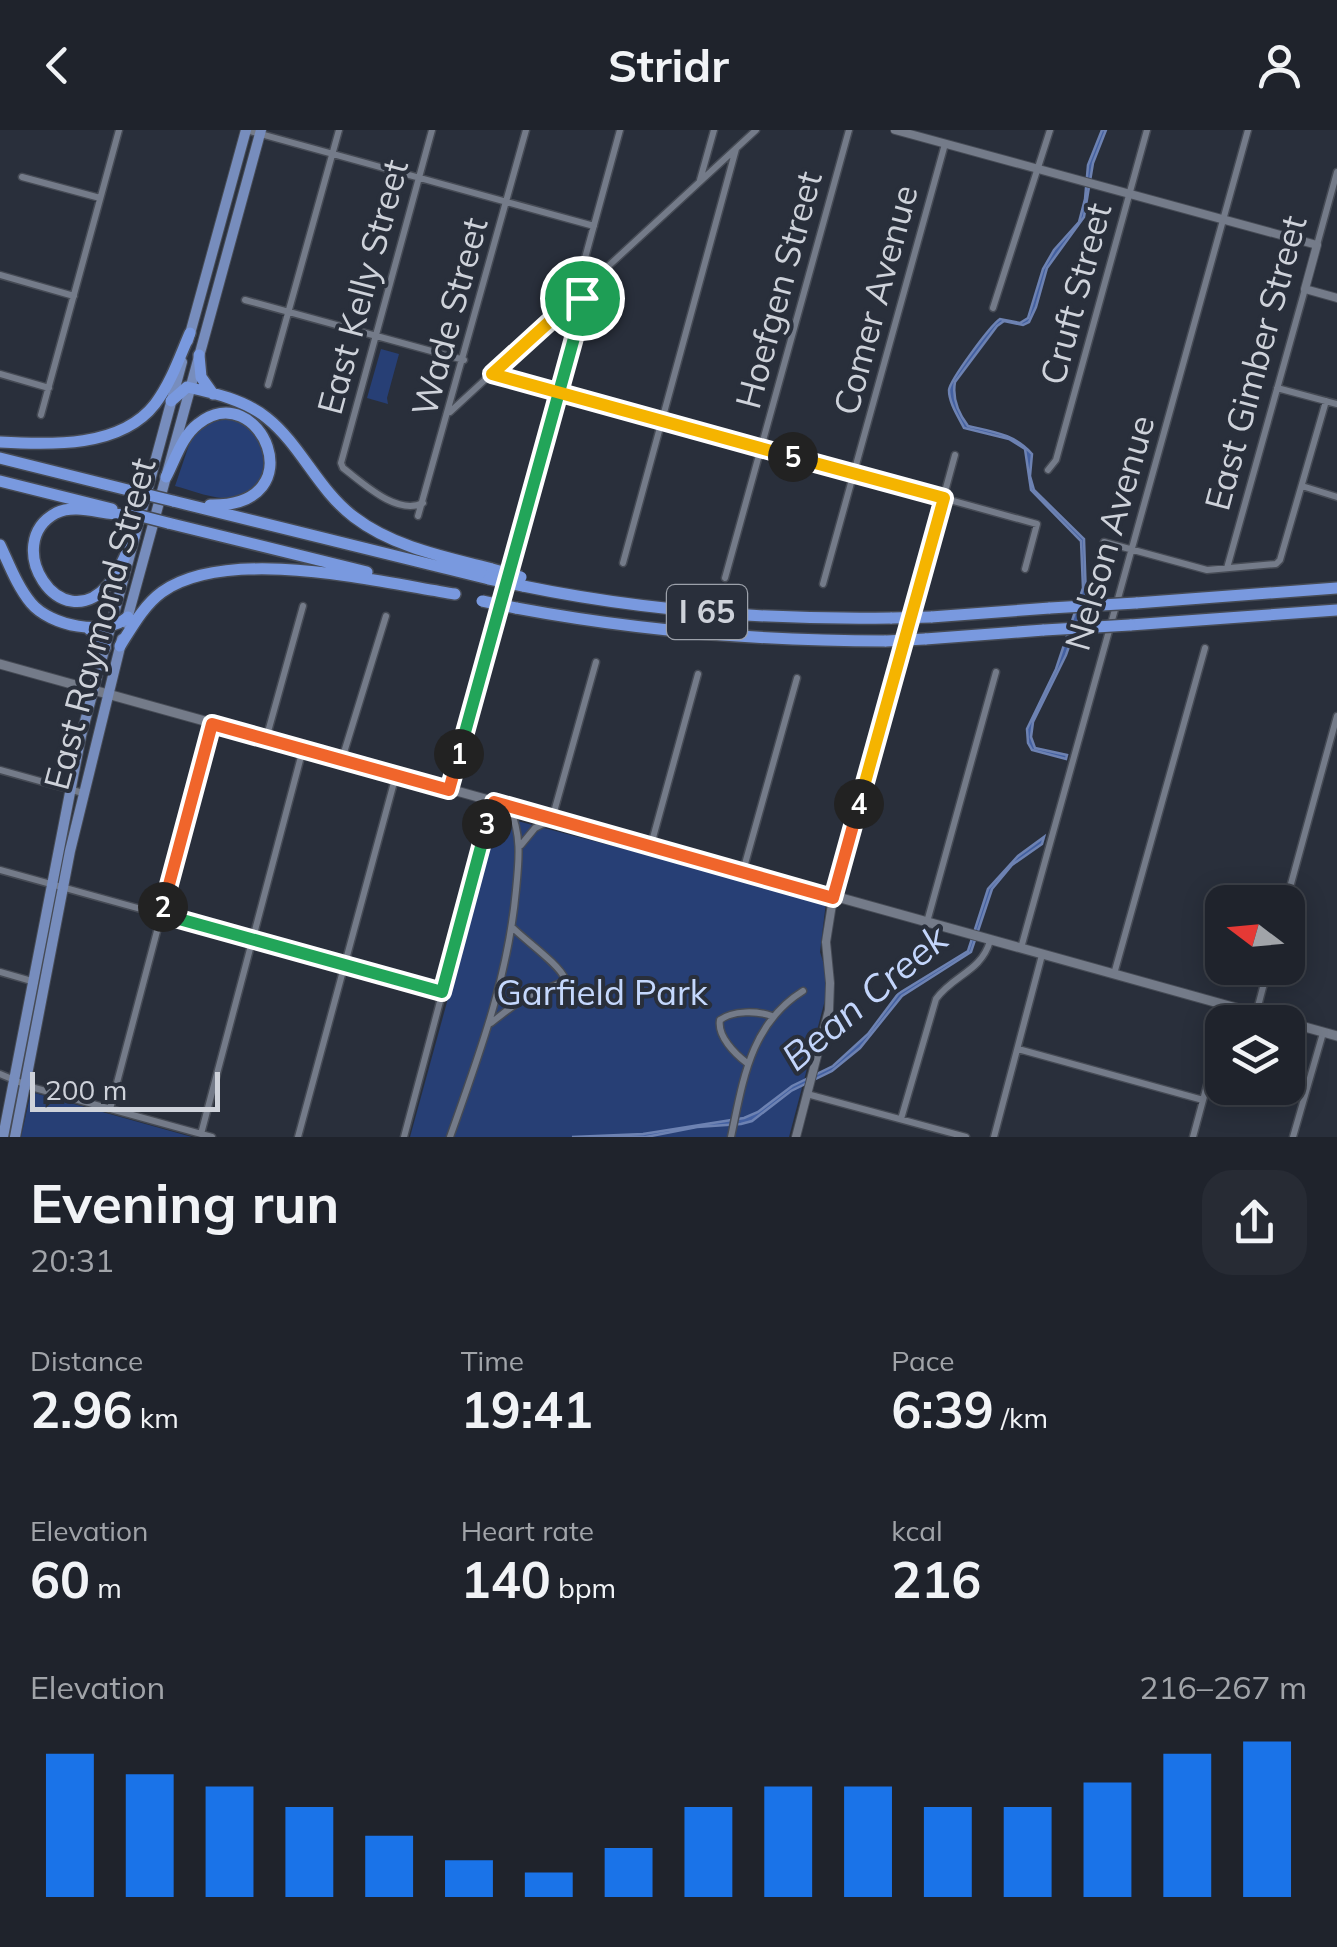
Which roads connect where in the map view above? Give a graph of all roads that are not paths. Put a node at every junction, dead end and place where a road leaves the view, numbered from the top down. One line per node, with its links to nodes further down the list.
1 (119, 130): 25 (street)
2 (246, 130): 14 (street); 38 (main road, East Raymond Street)
3 (338, 130): 17 (street)
4 (432, 130): 21 (street, East Kelly Street)
5 (526, 130): 26 (street, Wade Street)
6 (620, 130): 28 (street)
7 (714, 130): 22 (street)
8 (756, 130): 16 (street)
9 (849, 130): 57 (street, Hoefgen Street)
10 (895, 130): 15 (street)
11 (1050, 130): 18 (street)
12 (1147, 130): 24 (street, Cruft Street)
13 (1248, 130): 27 (street, Nelson Avenue)
14 (261, 132): 17 (street); 40 (main road, East Raymond Street)
15 (945, 144): 18 (street); 61 (street, Comer Avenue)
16 (736, 149): 22 (street); 55 (street)
17 (332, 154): 21 (street); 37 (street)
18 (1038, 169): 24 (street); 36 (street)
19 (1337, 172): 23 (street, East Gimber Street)
20 (22, 177): 25 (street)
21 (419, 178): 26 (street); 39 (street, East Kelly Street)
22 (700, 182): 32 (street)
23 (1334, 191): 29 (street, East Gimber Street)
24 (1129, 194): 27 (street); 60 (street, Cruft Street)
25 (100, 198): 33 (street)
26 (507, 202): 28 (street); 41 (street, Wade Street)
27 (1223, 220): 29 (street); 74 (street, Nelson Avenue)
28 (594, 226): 32 (street)
29 (1317, 246): 31 (street, East Gimber Street)
30 (0, 275): 33 (street)
31 (1305, 289): 34 (street); 47 (street, East Gimber Street)
32 (581, 293): 43 (street); 48 (street)
33 (74, 296): 45 (street)
34 (1337, 298)
35 (245, 300): 37 (street)
36 (994, 308)
37 (289, 312): 39 (street); 44 (street)
38 (190, 332): 50 (main road, East Raymond Street); 56 (highway)
39 (376, 336): 41 (street); 67 (street, East Kelly Street)
40 (199, 355): 46 (main road, East Raymond Street); 49 (highway)
41 (464, 360): 53 (street, Wade Street)
42 (0, 374): 45 (street)
43 (492, 374): 48 (street); 53 (street)
44 (268, 385)
45 (49, 388): 54 (street)
46 (190, 388): 49 (highway); 50 (highway); 62 (main road, East Raymond Street)
47 (1277, 388): 51 (street); 76 (street, East Gimber Street)
48 (559, 392): 55 (street); 107 (street)
49 (213, 394): 78 (highway)
50 (171, 401): 71 (main road, East Raymond Street)
51 (1326, 401): 52 (street); 64 (street)
52 (1337, 404)
53 (450, 412): 67 (street, Wade Street)
54 (42, 415)
55 (663, 420): 57 (street); 75 (street)
56 (0, 442)
57 (761, 448): 61 (street); 79 (street, Hoefgen Street)
58 (955, 455): 66 (street)
59 (0, 458): 68 (highway, I 65, bridge)
60 (1048, 470)
61 (854, 474): 66 (street); 80 (street, Comer Avenue)
62 (166, 477): 68 (highway); 86 (main road, East Raymond Street)
63 (0, 481): 69 (highway, I 65)
64 (1302, 486): 65 (street); 76 (street)
65 (1337, 497)
66 (944, 498): 77 (street); 118 (street)
67 (422, 504): 70 (street, Wade Street)
68 (190, 505): 78 (highway, I 65)
69 (127, 514): 71 (highway); 82 (highway, I 65, bridge)
70 (418, 516)
71 (134, 537): 88 (main road, East Raymond Street)
72 (1104, 542): 74 (street)
73 (0, 545): 87 (highway)
74 (1130, 550): 76 (street); 124 (street, Nelson Avenue)
75 (623, 563)
76 (1227, 568)
77 (1025, 569)
78 (490, 574): 81 (highway, I 65, bridge)
79 (725, 578)
80 (823, 584)
81 (1337, 588)
82 (456, 594): 84 (highway, I 65, bridge); 89 (highway)
83 (302, 606): 101 (street)
84 (1337, 610)
85 (386, 616): 103 (street)
86 (128, 617): 88 (highway); 89 (main road, East Raymond Street)
87 (81, 625): 88 (highway); 90 (highway)
88 (110, 627): 90 (main road, East Raymond Street)
89 (120, 646): 98 (main road, East Raymond Street)
90 (105, 648): 97 (main road, East Raymond Street)
91 (1204, 648): 128 (street)
92 (596, 662): 111 (street)
93 (0, 664): 97 (main road)
94 (996, 672): 120 (street)
95 (698, 674): 112 (street)
96 (797, 678): 115 (street)
97 (94, 689): 98 (main road); 106 (main road, East Raymond Street)
98 (107, 692): 100 (main road); 108 (main road, East Raymond Street)
99 (1337, 716): 116 (street)
100 (212, 724): 101 (main road); 119 (street)
101 (266, 739): 102 (main road)
102 (303, 749): 103 (main road); 122 (street)
103 (341, 760): 105 (main road)
104 (0, 770): 106 (street)
105 (396, 775): 107 (main road); 126 (street)
106 (70, 789): 108 (street); 117 (main road, East Raymond Street)
107 (449, 790): 109 (main road)
108 (83, 793): 117 (main road, East Raymond Street)
109 (494, 802): 110 (main road); 131 (street)
110 (509, 806): 111 (main road); 113 (street)
111 (552, 818): 112 (main road); 113 (street)
112 (650, 846): 115 (main road)
113 (519, 847): 121 (street)
114 (0, 870): 117 (street)
115 (743, 872): 118 (main road)
116 (1291, 885)
117 (58, 886): 119 (street); 129 (main road, East Raymond Street)
118 (833, 898): 120 (main road); 144 (street)
119 (161, 914): 122 (street); 147 (street)
120 (927, 924): 123 (main road)
121 (512, 928): 134 (street); 134 (street)
122 (252, 940): 126 (street); 149 (street)
123 (988, 940): 124 (main road); 148 (street)
124 (1020, 949): 125 (main road)
125 (1042, 955): 128 (main road); 139 (street)
126 (344, 965): 131 (street); 154 (street)
127 (0, 972): 129 (street)
128 (1114, 975): 132 (main road)
129 (39, 983): 142 (main road, East Raymond Street); 143 (main road, East Raymond Street)
130 (803, 991): 133 (street)
131 (442, 992): 155 (street)
132 (1225, 1005)
133 (773, 1017): 140 (street); 140 (street)
134 (490, 1024): 156 (street)
135 (1305, 1027): 137 (main road)
136 (1337, 1028): 137 (main road)
137 (1326, 1033): 138 (main road); 161 (street)
138 (1337, 1036)
139 (1018, 1049): 146 (street); 159 (street)
140 (747, 1062): 150 (street)
141 (0, 1074): 142 (street)
142 (15, 1078): 143 (street); 151 (main road, East Raymond Street)
143 (26, 1084): 147 (street); 152 (main road, East Raymond Street)
144 (808, 1090): 148 (street); 157 (street)
145 (1205, 1093): 146 (street)
146 (1203, 1100): 160 (street)
147 (110, 1109): 149 (street)
148 (901, 1119): 158 (street)
149 (201, 1134): 153 (street)
150 (731, 1136)
151 (3, 1137)
152 (15, 1137)
153 (212, 1137)
154 (298, 1137)
155 (404, 1137)
156 (450, 1137)
157 (796, 1137)
158 (966, 1137)
159 (994, 1137)
160 (1193, 1137)
161 (1293, 1137)

